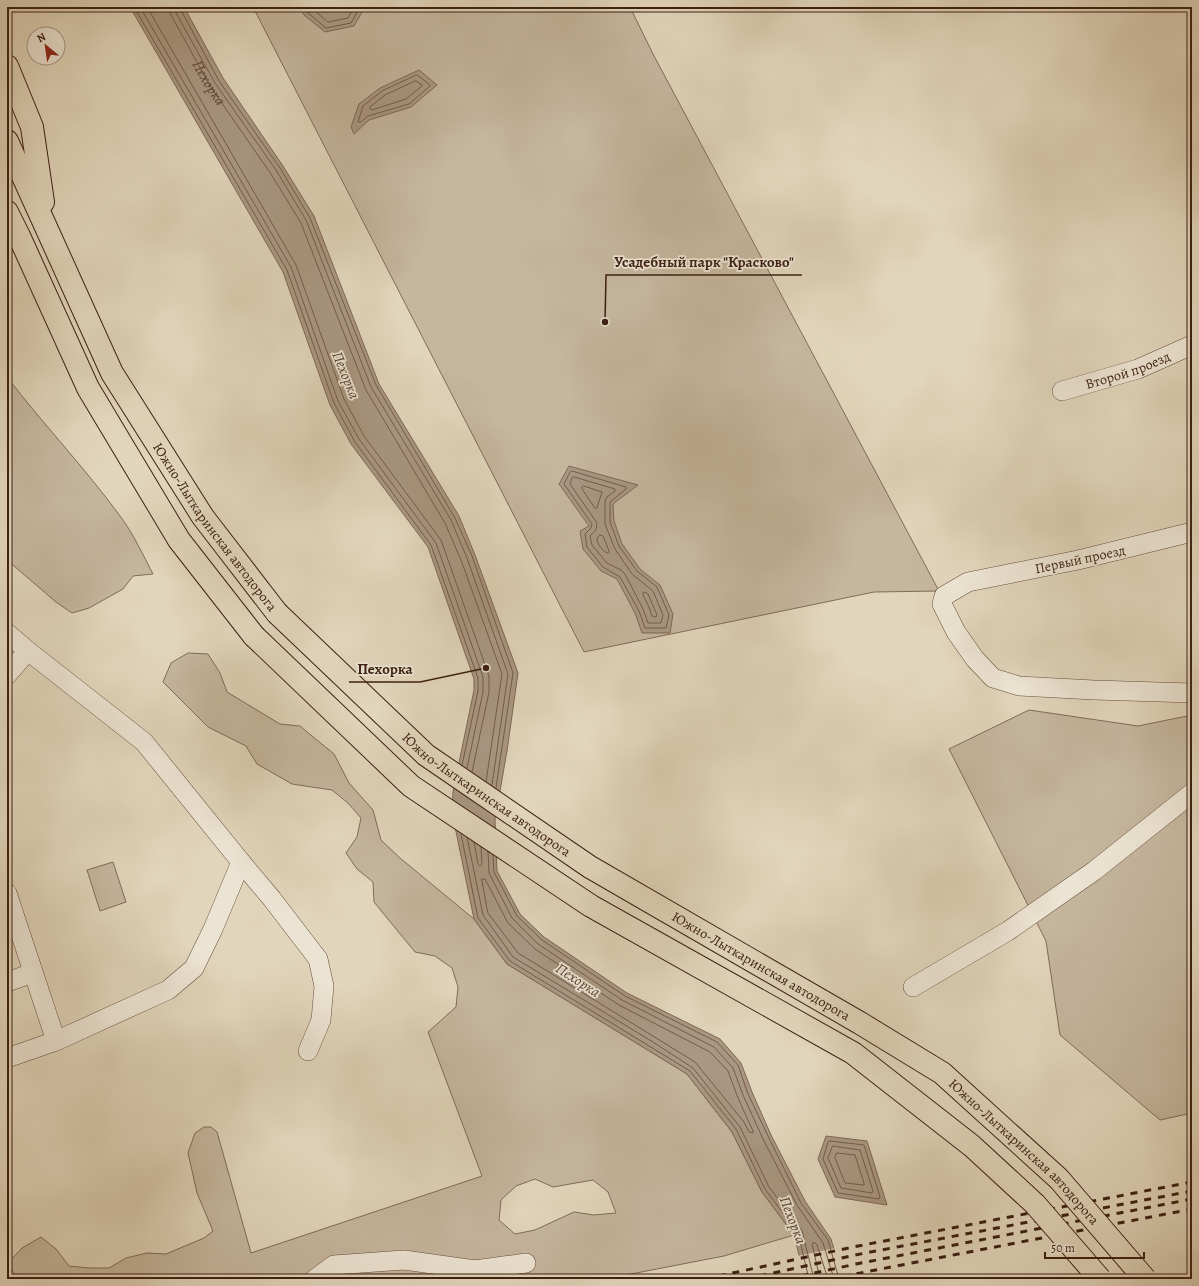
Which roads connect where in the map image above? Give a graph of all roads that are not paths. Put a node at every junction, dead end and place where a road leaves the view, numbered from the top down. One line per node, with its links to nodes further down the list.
1 (7, 66): 5 (main road)
2 (7, 141): 5 (main road, Южно-Лыткаринская автодорога)
3 (7, 212): 6 (main road, Южно-Лыткаринская автодорога)
4 (7, 218): 6 (main road)
5 (46, 226): 26 (main road, Южно-Лыткаринская автодорога, bridge)
6 (19, 236): 25 (main road, Южно-Лыткаринская автодорога, bridge)
7 (1192, 345): 8 (street, Второй проезд)
8 (1062, 391)
9 (1192, 532): 13 (street, Первый проезд)
10 (7, 633): 11 (street)
11 (28, 651): 12 (street); 15 (street)
12 (7, 676)
13 (1192, 693)
14 (1192, 793): 19 (street)
15 (241, 862): 20 (street); 21 (street)
16 (9, 903): 17 (street)
17 (33, 973): 18 (street); 20 (street)
18 (7, 982)
19 (913, 987)
20 (56, 1041): 22 (street)
21 (308, 1051)
22 (7, 1058)
23 (526, 1263): 24 (street)
24 (315, 1279)
25 (1100, 1279)
26 (1145, 1279)

